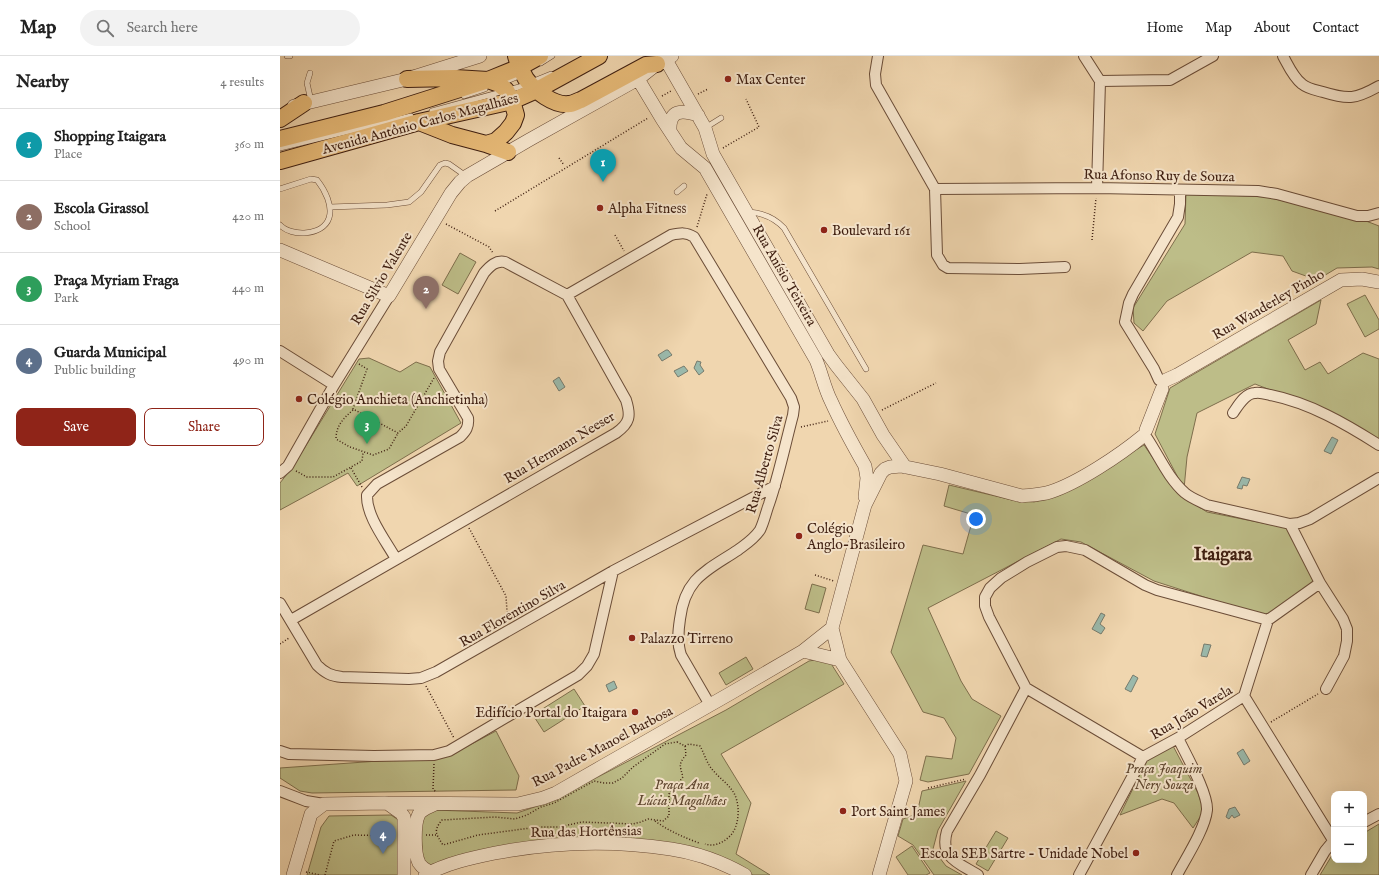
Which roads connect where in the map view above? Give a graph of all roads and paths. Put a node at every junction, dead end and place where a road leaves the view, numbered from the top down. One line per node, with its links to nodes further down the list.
1 (287, 56): 2 (lane)
2 (290, 56)
3 (480, 56): 14 (street)
4 (552, 56): 11 (lane)
5 (599, 56): 11 (main road, Avenida Antônio Carlos Magalhães)
6 (878, 56): 48 (street)
7 (1084, 56): 16 (street)
8 (1213, 56): 16 (street)
9 (1283, 56): 17 (street)
10 (665, 60): 11 (main road); 15 (street); 28 (street, Rua Anísio Teixeira)
11 (529, 70): 13 (lane); 19 (main road, Avenida Antônio Carlos Magalhães); 19 (main road, Avenida Antônio Carlos Magalhães)
12 (310, 73): 26 (lane)
13 (555, 73)
14 (407, 79): 19 (main road); 26 (street)
15 (638, 79): 34 (street, Rua Anísio Teixeira); 38 (street, Rua Silvio Valente)
16 (1100, 81): 46 (street)
17 (1379, 86)
18 (708, 88): 21 (path)
19 (501, 89): 22 (lane); 29 (main road, Avenida Antônio Carlos Magalhães); 35 (main road, Avenida Antônio Carlos Magalhães); 36 (main road)
20 (673, 90): 23 (path)
21 (698, 94)
22 (458, 97)
23 (661, 97)
24 (746, 99): 39 (path)
25 (442, 101): 35 (lane)
26 (307, 103): 27 (street); 32 (main road)
27 (280, 109)
28 (698, 115): 33 (street, Rua Anísio Teixeira); 34 (street)
29 (421, 116): 36 (main road); 37 (lane); 41 (main road, Avenida Antônio Carlos Magalhães)
30 (648, 118): 52 (path)
31 (721, 118): 33 (lane)
32 (280, 119)
33 (705, 128): 39 (street, Rua Anísio Teixeira)
34 (670, 130): 44 (street, Rua Anísio Teixeira)
35 (280, 140)
36 (486, 144): 38 (main road)
37 (280, 148)
38 (508, 152): 43 (street, Rua Silvio Valente)
39 (713, 154): 53 (street, Rua Anísio Teixeira)
40 (559, 158): 42 (path)
41 (280, 161)
42 (564, 165)
43 (467, 176): 51 (lane); 55 (street, Rua Silvio Valente)
44 (714, 182): 58 (path); 75 (street, Rua Anísio Teixeira)
45 (684, 186): 50 (lane)
46 (1097, 188): 48 (street, Rua Afonso Ruy de Souza); 49 (street, Rua Afonso Ruy de Souza); 59 (path)
47 (280, 189): 51 (lane)
48 (935, 190): 63 (street)
49 (1180, 190): 54 (street, Rua Afonso Ruy de Souza); 72 (street)
50 (677, 192)
51 (330, 208): 56 (lane)
52 (495, 211)
53 (746, 212): 70 (lane); 71 (street, Rua Anísio Teixeira)
54 (1379, 213)
55 (435, 219): 62 (path); 66 (street, Rua Silvio Valente)
56 (280, 225)
57 (615, 235): 61 (path)
58 (694, 237): 61 (street); 80 (street, Rua Alberto Silva)
59 (1092, 240)
60 (280, 250): 66 (street)
61 (629, 260): 65 (street)
62 (500, 261): 65 (street); 69 (street)
63 (1065, 267)
64 (1379, 282): 72 (street, Rua Wanderley Pinho)
65 (567, 295): 97 (street, Rua Hermann Neeser)
66 (389, 296): 68 (street, Rua Silvio Valente)
67 (280, 351): 74 (street)
68 (351, 358): 74 (street, Rua Silvio Valente); 76 (path)
69 (439, 369): 81 (path); 93 (street)
70 (866, 369)
71 (844, 375): 75 (street); 78 (street, Rua Anísio Teixeira)
72 (1163, 382): 82 (street)
73 (936, 383): 78 (path)
74 (334, 385): 90 (street, Rua Silvio Valente)
75 (825, 386): 79 (street, Rua Anísio Teixeira)
76 (353, 409): 81 (path); 85 (path)
77 (1233, 413): 83 (street)
78 (872, 415): 84 (street, Rua Anísio Teixeira)
79 (840, 418): 80 (path); 86 (street, Rua Anísio Teixeira)
80 (789, 430): 92 (street, Rua Alberto Silva)
81 (398, 433): 85 (path)
82 (1148, 435): 87 (street); 95 (street)
83 (1379, 445)
84 (892, 449): 87 (street, Rua Anísio Teixeira); 89 (street)
85 (364, 452): 88 (path)
86 (865, 466): 89 (street); 94 (street, Rua Anísio Teixeira)
87 (905, 467): 89 (street)
88 (351, 468): 90 (path); 93 (path)
89 (885, 469): 94 (street)
90 (284, 470)
91 (1379, 478): 95 (street)
92 (775, 486): 98 (street, Rua Florentino Silva); 115 (street, Rua Alberto Silva)
93 (367, 495): 97 (street)
94 (865, 505): 101 (street)
95 (1290, 524): 100 (street)
96 (470, 529): 105 (path)
97 (396, 559): 103 (street, Rua Hermann Neeser)
98 (614, 571): 105 (street, Rua Florentino Silva); 118 (street)
99 (815, 575): 101 (path)
100 (1320, 583): 104 (street); 113 (street)
101 (844, 584): 106 (street)
102 (280, 603): 103 (street, Rua Florentino Silva)
103 (291, 620): 107 (street, Rua Florentino Silva)
104 (1268, 620): 112 (street); 114 (street, Rua João Varela)
105 (516, 628): 111 (street, Rua Florentino Silva)
106 (832, 628): 109 (street, Rua Padre Manoel Barbosa); 110 (street)
107 (298, 633): 108 (path); 111 (street, Rua Florentino Silva)
108 (280, 644)
109 (803, 650): 110 (street); 115 (street, Rua Padre Manoel Barbosa)
110 (840, 660): 144 (street)
111 (421, 678): 118 (path)
112 (1026, 688): 122 (street); 123 (street)
113 (1326, 689): 116 (path)
114 (1244, 696): 116 (street); 117 (street, Rua João Varela)
115 (710, 705): 128 (street, Rua Padre Manoel Barbosa)
116 (1264, 726): 136 (street)
117 (1178, 738): 122 (street, Rua João Varela); 147 (street)
118 (458, 746): 121 (street)
119 (685, 746): 132 (path); 132 (path); 135 (path)
120 (280, 751): 121 (street)
121 (434, 755): 128 (path)
122 (1143, 757): 146 (street, Rua João Varela)
123 (980, 775): 124 (path); 145 (street)
124 (928, 788)
125 (280, 791): 126 (street, Rua Padre Manoel Barbosa)
126 (306, 801): 129 (street, Rua Padre Manoel Barbosa); 130 (street)
127 (386, 803): 128 (street, Rua Padre Manoel Barbosa); 129 (street, Rua Padre Manoel Barbosa); 134 (street)
128 (440, 803): 134 (street)
129 (324, 804): 130 (street)
130 (311, 814): 138 (street)
131 (1379, 814): 133 (street)
132 (655, 820): 135 (path)
133 (1367, 820)
134 (410, 835): 135 (path); 139 (street); 141 (path); 142 (street)
135 (436, 835)
136 (1331, 835)
137 (1331, 844): 148 (street)
138 (293, 872): 140 (path)
139 (428, 873): 143 (street, Rua das Hortênsias)
140 (320, 875)
141 (325, 875)
142 (404, 875)
143 (746, 875)
144 (879, 875)
145 (978, 875)
146 (1079, 875)
147 (1177, 875)
148 (1311, 875)

